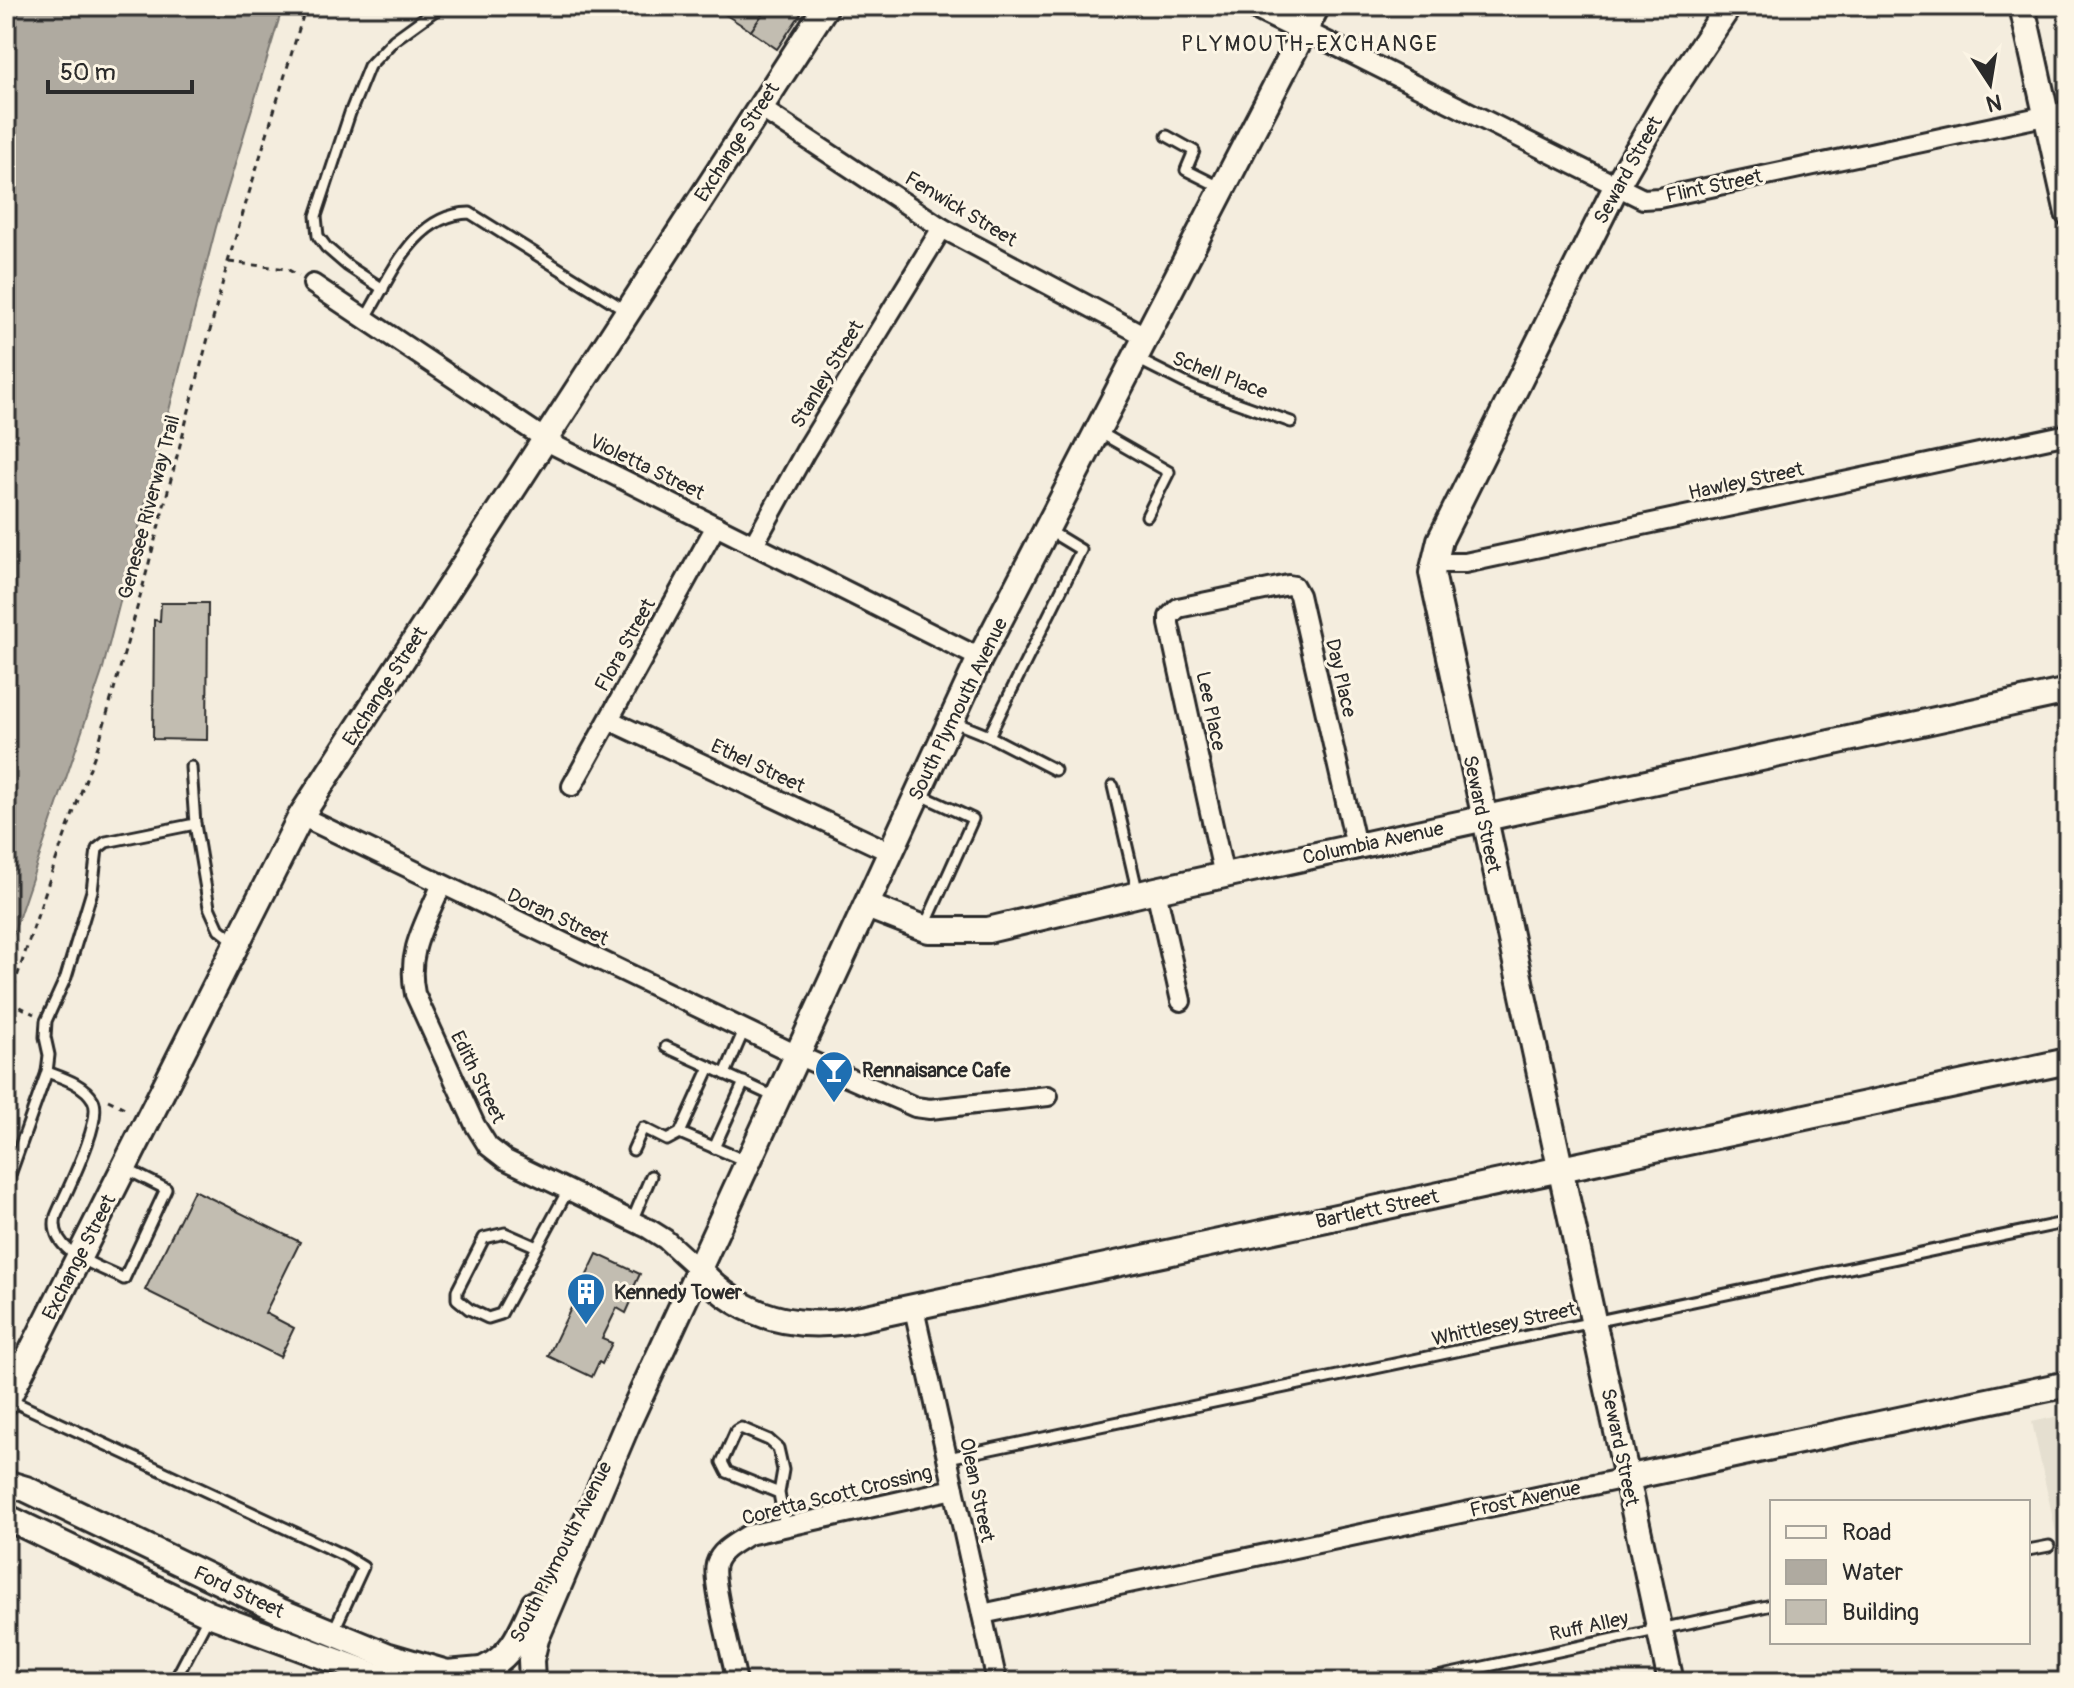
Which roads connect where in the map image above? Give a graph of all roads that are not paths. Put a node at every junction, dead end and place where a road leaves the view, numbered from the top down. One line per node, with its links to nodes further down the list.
1 (441, 6): 16 (lane)
2 (826, 6): 8 (street, Exchange Street)
3 (1255, 6): 7 (street, Flint Street)
4 (1317, 6): 7 (street, South Plymouth Avenue)
5 (1729, 6): 11 (street, Seward Street)
6 (2022, 6): 9 (street)
7 (1304, 30): 11 (street, Flint Street); 12 (street, South Plymouth Avenue)
8 (759, 107): 14 (street, Fenwick Street); 17 (street, Exchange Street)
9 (2057, 113): 11 (street, Flint Street); 13 (street)
10 (1167, 136): 12 (lane)
11 (1616, 187): 28 (street, Seward Street)
12 (1223, 189): 19 (street, South Plymouth Avenue)
13 (2068, 213)
14 (942, 228): 19 (street, Fenwick Street); 27 (street, Stanley Street)
15 (313, 284): 18 (street, Violetta Street)
16 (383, 289): 17 (lane); 18 (lane)
17 (627, 311): 23 (street, Exchange Street)
18 (365, 319): 23 (street, Violetta Street)
19 (1142, 348): 20 (lane, Schell Place); 21 (street, South Plymouth Avenue)
20 (1291, 422)
21 (1099, 432): 24 (lane); 26 (street, South Plymouth Avenue)
22 (2068, 434): 28 (street, Hawley Street)
23 (544, 439): 25 (street, Violetta Street); 40 (street, Exchange Street)
24 (1147, 516)
25 (716, 526): 27 (street, Violetta Street); 32 (street, Flora Street)
26 (1048, 530): 30 (street, South Plymouth Avenue); 34 (lane)
27 (754, 544): 30 (street, Violetta Street)
28 (1433, 563): 41 (street, Seward Street)
29 (1228, 597): 43 (street, Day Place); 45 (street, Lee Place)
30 (980, 658): 33 (street, South Plymouth Avenue)
31 (2068, 691): 41 (street, Columbia Avenue)
32 (609, 720): 37 (street, Flora Street); 44 (street, Ethel Street)
33 (951, 720): 34 (lane); 39 (street, South Plymouth Avenue)
34 (989, 736): 36 (lane)
35 (191, 767): 42 (lane)
36 (1055, 770)
37 (572, 786)
38 (1113, 786): 47 (lane)
39 (917, 793): 44 (street, South Plymouth Avenue); 49 (lane)
40 (301, 816): 46 (street, Doran Street); 50 (street, Exchange Street)
41 (1483, 819): 43 (street, Columbia Avenue); 67 (street, Seward Street)
42 (195, 824): 50 (lane); 57 (lane)
43 (1356, 846): 45 (street, Columbia Avenue)
44 (890, 852): 48 (street, South Plymouth Avenue)
45 (1224, 876): 47 (street, Columbia Avenue)
46 (441, 886): 52 (street, Doran Street); 70 (street, Edith Street)
47 (1147, 892): 49 (street, Columbia Avenue); 51 (street)
48 (867, 906): 49 (street, Columbia Avenue); 54 (street, South Plymouth Avenue)
49 (924, 928)
50 (237, 943): 66 (street, Exchange Street)
51 (1181, 1001)
52 (744, 1030): 54 (street, Doran Street); 58 (lane)
53 (666, 1047): 56 (lane)
54 (797, 1055): 60 (street, Doran Street); 61 (street, South Plymouth Avenue)
55 (2068, 1061): 67 (street, Bartlett Street)
56 (710, 1067): 58 (lane); 62 (lane)
57 (47, 1072): 69 (lane); 74 (lane)
58 (725, 1074): 59 (lane)
59 (744, 1082): 61 (lane); 63 (lane)
60 (1048, 1096)
61 (777, 1098): 65 (street, South Plymouth Avenue)
62 (680, 1133): 63 (lane); 64 (lane)
63 (714, 1148): 65 (lane)
64 (633, 1150)
65 (748, 1162): 75 (street, South Plymouth Avenue)
66 (124, 1168): 74 (street, Exchange Street); 74 (lane)
67 (1559, 1170): 76 (street, Bartlett Street); 77 (street, Seward Street)
68 (651, 1176): 71 (lane)
69 (6, 1186)
70 (568, 1190): 71 (street, Edith Street); 73 (lane)
71 (632, 1221): 75 (street, Edith Street)
72 (2068, 1222): 77 (lane, Whittlesey Street)
73 (537, 1247): 73 (lane)
74 (79, 1256): 79 (street, Exchange Street)
75 (699, 1270): 76 (street, Bartlett Street); 80 (street, South Plymouth Avenue)
76 (914, 1309): 81 (street, Olean Street)
77 (1593, 1324): 81 (lane, Whittlesey Street); 82 (street, Seward Street)
78 (2068, 1384): 82 (street, Frost Avenue)
79 (7, 1400): 94 (lane)
80 (627, 1425): 95 (street, South Plymouth Avenue); 99 (street, South Plymouth Avenue)
81 (948, 1458): 84 (street, Olean Street)
82 (1626, 1478): 92 (street, Frost Avenue); 93 (street, Seward Street)
83 (6, 1483): 94 (street, Ford Street)
84 (954, 1489): 87 (street, Coretta Scott Crossing); 92 (street, Olean Street)
85 (779, 1493): 85 (lane); 87 (lane)
86 (6, 1517): 91 (street, Ford Street)
87 (785, 1527): 100 (street, Coretta Scott Crossing)
88 (2049, 1546): 89 (lane)
89 (2030, 1550)
90 (1770, 1605): 93 (lane, Ruff Alley)
91 (209, 1614): 96 (lane); 97 (street, Ford Street)
92 (982, 1614): 101 (street, Olean Street)
93 (1660, 1629): 102 (lane, Ruff Alley); 103 (street, Seward Street)
94 (332, 1634): 95 (street, Ford Street)
95 (476, 1673): 98 (street, Ford Street)
96 (174, 1682)
97 (393, 1682)
98 (525, 1682)
99 (532, 1682)
100 (737, 1682)
101 (997, 1682)
102 (1414, 1682)
103 (1671, 1682)

